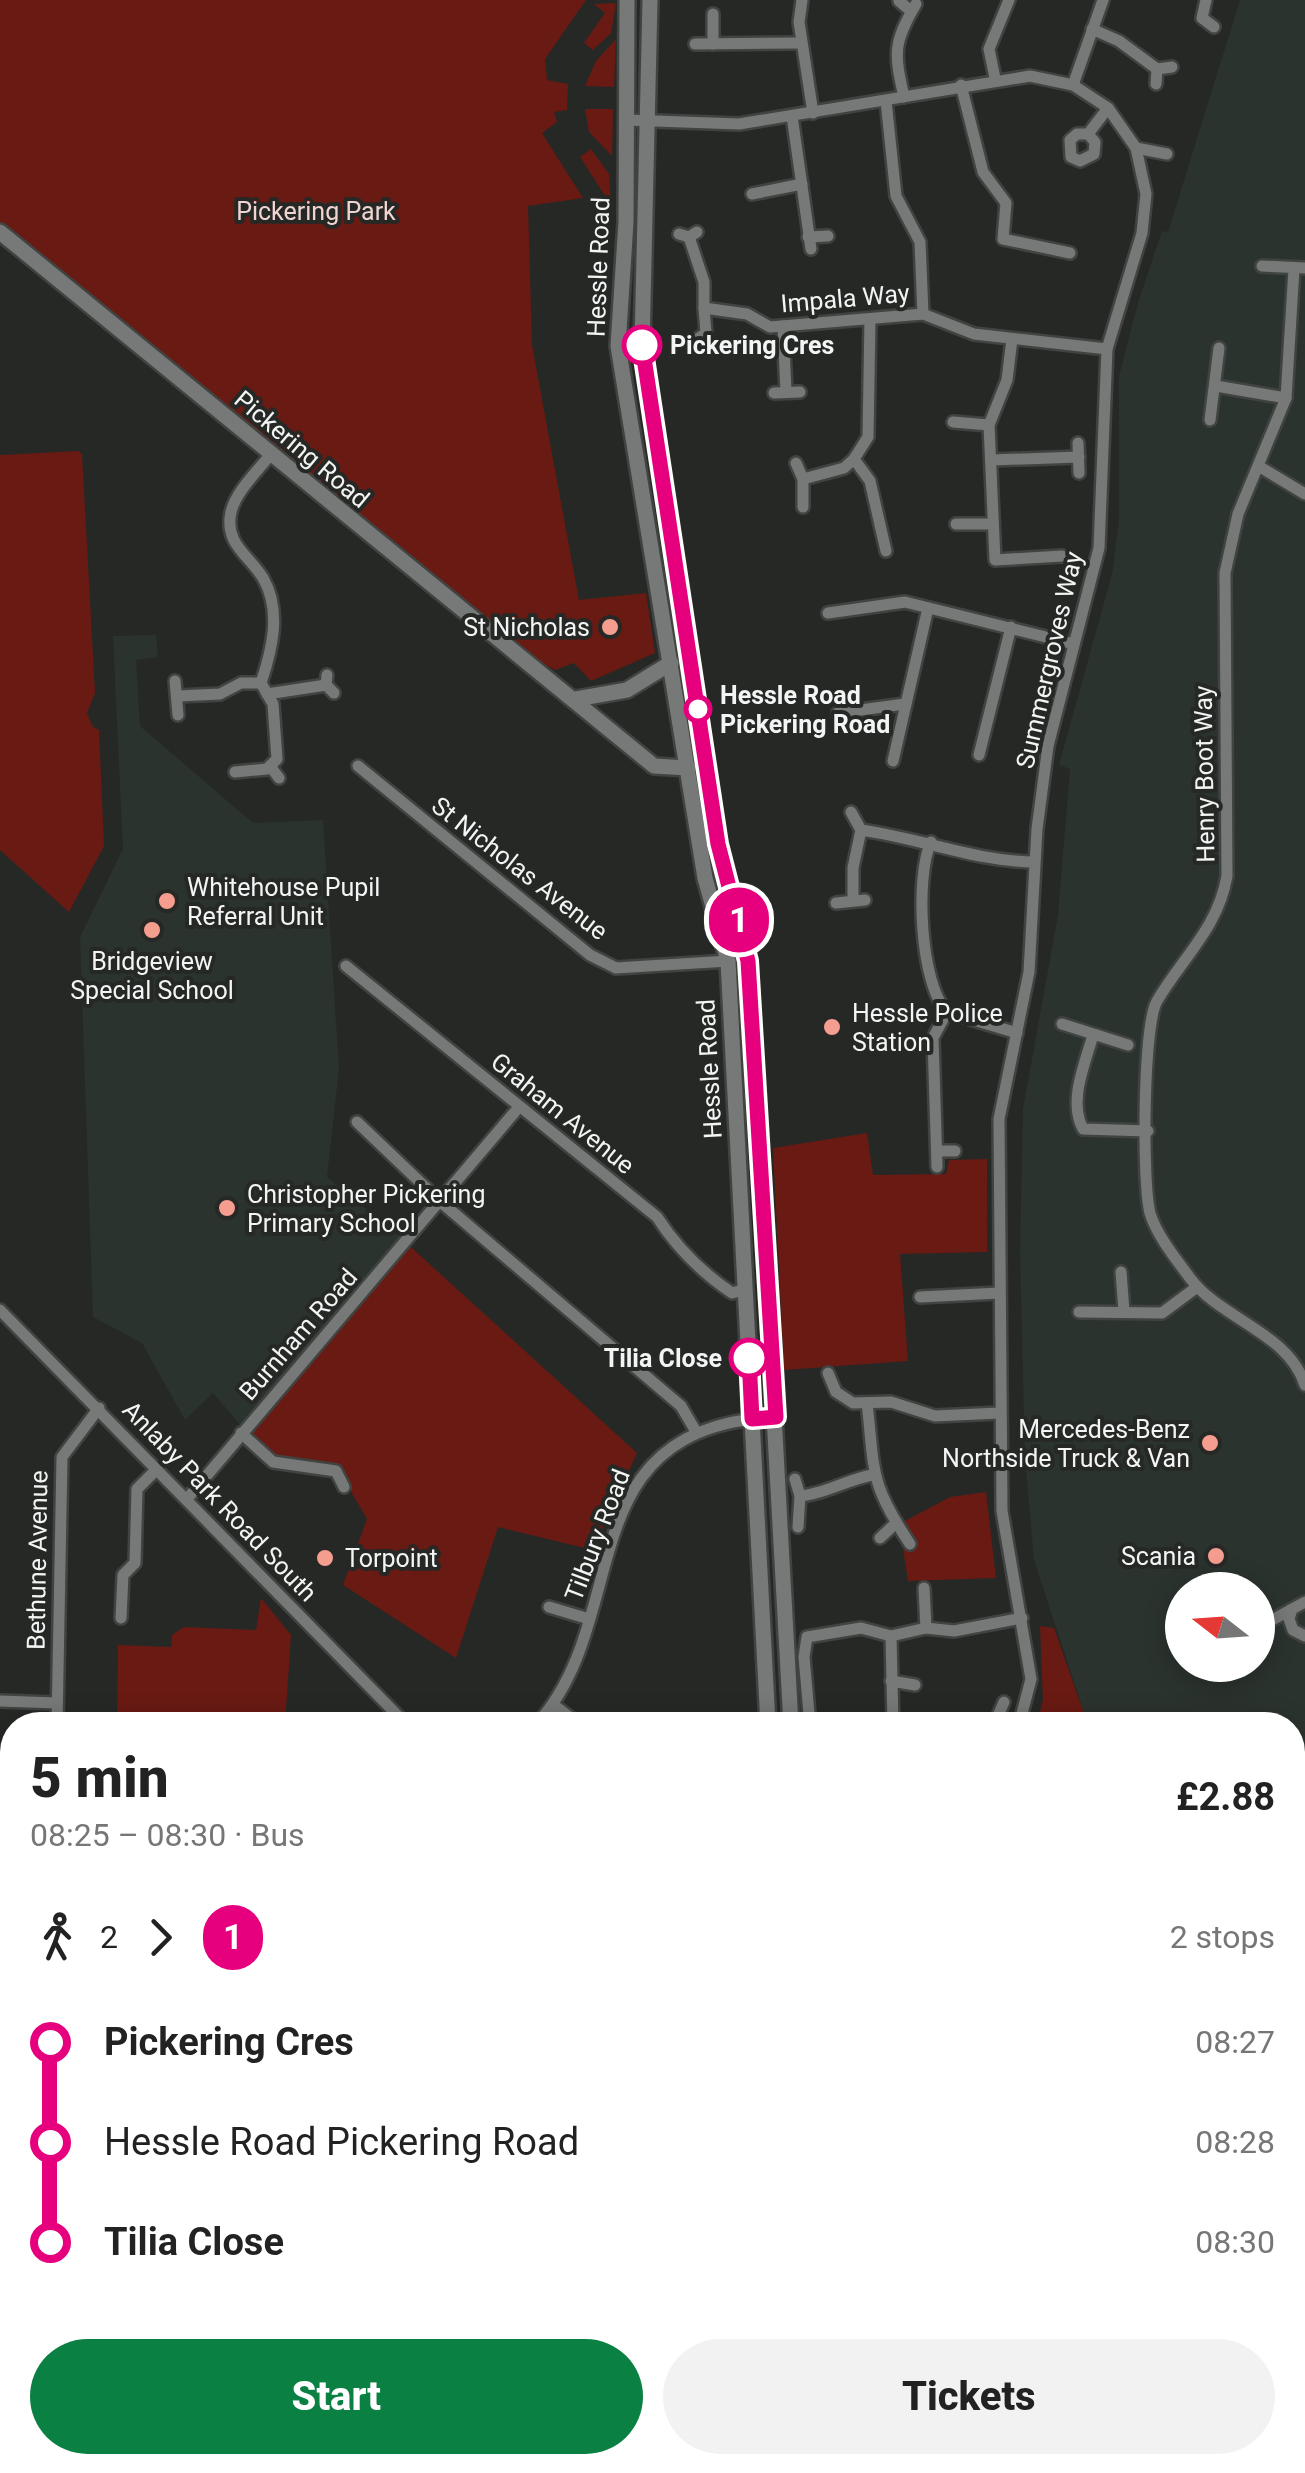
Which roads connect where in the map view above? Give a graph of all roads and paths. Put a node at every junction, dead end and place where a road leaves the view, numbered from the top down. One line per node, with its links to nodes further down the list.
1 (627, 0): 25 (street, Hessle Road)
2 (650, 0): 26 (street, Hessle Road)
3 (802, 0): 11 (street)
4 (1010, 0): 16 (street)
5 (1102, 0): 10 (street)
6 (1206, 0): 9 (street)
7 (899, 1): 20 (street)
8 (713, 14): 13 (street)
9 (1214, 27)
10 (1092, 30): 15 (street); 19 (street)
11 (801, 43): 13 (street); 23 (street)
12 (695, 44): 13 (street)
13 (713, 44)
14 (1172, 67): 15 (street)
15 (1157, 69): 17 (street)
16 (995, 78): 18 (street, Summergroves Way); 19 (street, Summergroves Way)
17 (1156, 84)
18 (961, 85): 20 (street, Summergroves Way); 37 (street)
19 (1073, 85): 22 (street, Summergroves Way)
20 (904, 97): 21 (street, Summergroves Way)
21 (886, 100): 23 (street, Summergroves Way); 41 (street)
22 (1108, 108): 27 (street); 28 (street, Summergroves Way)
23 (813, 113): 24 (street, Summergroves Way)
24 (792, 116): 26 (street, Summergroves Way); 30 (street)
25 (627, 120): 26 (street, Summergroves Way); 32 (street, Hessle Road)
26 (646, 121): 33 (street, Hessle Road)
27 (1088, 134)
28 (1136, 148): 29 (street); 47 (street, Summergroves Way)
29 (1167, 154)
30 (802, 184): 31 (street); 36 (street)
31 (752, 194)
32 (626, 222): 33 (street); 73 (street, Hessle Road)
33 (644, 224): 157 (street, Hessle Road)
34 (0, 232): 55 (street, Pickering Road)
35 (688, 234): 40 (street)
36 (828, 236)
37 (1070, 252)
38 (1262, 266): 39 (street, Henry Boot Way)
39 (1300, 268): 50 (street, Henry Boot Way)
40 (704, 308): 43 (street, Impala Way); 45 (street)
41 (923, 314): 42 (street, Impala Way); 44 (street, Impala Way)
42 (870, 319): 43 (street, Impala Way); 57 (street)
43 (784, 326): 49 (street)
44 (1012, 339): 47 (street, Impala Way); 53 (street)
45 (696, 340)
46 (1219, 348): 48 (street)
47 (1107, 350): 72 (street, Summergroves Way)
48 (1216, 386): 50 (street); 51 (street)
49 (800, 392)
50 (1286, 398): 60 (street, Henry Boot Way)
51 (1210, 420)
52 (954, 422): 53 (street)
53 (989, 425): 58 (street)
54 (1078, 443): 56 (street)
55 (270, 455): 76 (street); 78 (street, Pickering Road)
56 (1079, 457): 58 (street); 61 (street)
57 (854, 460): 62 (street); 67 (street)
58 (990, 460): 66 (street)
59 (796, 463): 62 (street)
60 (1260, 467): 63 (street); 103 (street, Henry Boot Way)
61 (1079, 473)
62 (802, 479): 64 (street)
63 (1305, 494)
64 (803, 507)
65 (956, 524): 66 (street)
66 (993, 524): 68 (street)
67 (886, 550)
68 (1062, 556)
69 (928, 608): 70 (street); 71 (street); 79 (street)
70 (828, 613)
71 (1011, 627): 72 (street); 82 (street)
72 (1074, 644): 92 (street, Summergroves Way)
73 (671, 663): 78 (street); 86 (street, Hessle Road)
74 (175, 681): 77 (street)
75 (329, 684): 76 (street)
76 (264, 689): 77 (street); 84 (street)
77 (178, 696): 81 (street)
78 (576, 699): 86 (street, Pickering Road)
79 (905, 704): 80 (street); 83 (street)
80 (838, 713)
81 (178, 715)
82 (979, 755)
83 (893, 762)
84 (270, 766): 87 (street); 88 (street)
85 (358, 766): 94 (street, St Nicholas Avenue)
86 (688, 768): 94 (street, Hessle Road)
87 (235, 772)
88 (279, 778)
89 (850, 812): 90 (street)
90 (860, 830): 91 (street); 93 (street)
91 (932, 842): 92 (street); 96 (street)
92 (1034, 862): 98 (street, Summergroves Way)
93 (836, 903)
94 (728, 961): 110 (street, Hessle Road)
95 (346, 966): 101 (street, Graham Avenue)
96 (948, 1012): 98 (street); 105 (street)
97 (1062, 1024): 99 (street)
98 (1017, 1033): 111 (street, Summergroves Way)
99 (1093, 1035): 100 (street); 103 (street)
100 (1128, 1045)
101 (519, 1107): 107 (street, Burnham Road); 110 (street, Graham Avenue)
102 (357, 1122): 107 (street)
103 (1148, 1131): 109 (street, Henry Boot Way)
104 (955, 1150): 105 (street)
105 (936, 1151): 106 (street)
106 (938, 1167)
107 (442, 1202): 122 (street); 123 (street, Burnham Road)
108 (1121, 1272): 114 (street)
109 (1197, 1287): 114 (street); 117 (street, Henry Boot Way)
110 (746, 1289): 121 (street, Hessle Road)
111 (999, 1293): 112 (street); 120 (street, Summergroves Way)
112 (920, 1297)
113 (0, 1310): 119 (street, Anlaby Park Road South)
114 (1124, 1311): 115 (street)
115 (1079, 1312)
116 (828, 1373): 118 (street)
117 (1305, 1386)
118 (867, 1403): 120 (street); 125 (street)
119 (98, 1408): 124 (street, Anlaby Park Road South); 150 (street, Bethune Avenue)
120 (999, 1412): 139 (street, Summergroves Way)
121 (752, 1419): 122 (street, Tilbury Road); 156 (street, Hessle Road)
122 (695, 1430): 141 (street, Tilbury Road)
123 (241, 1433): 127 (street); 129 (street, Burnham Road)
124 (157, 1469): 129 (street, Anlaby Park Road South); 138 (street)
125 (872, 1475): 128 (street); 130 (street)
126 (796, 1479): 128 (street)
127 (344, 1487)
128 (800, 1496): 131 (street)
129 (187, 1500): 153 (street, Anlaby Park Road South)
130 (896, 1523): 132 (street); 133 (street)
131 (798, 1528)
132 (880, 1538)
133 (910, 1544)
134 (924, 1588): 143 (street)
135 (1305, 1589): 136 (street)
136 (1298, 1605): 140 (street); 144 (street)
137 (548, 1607): 141 (street)
138 (122, 1618)
139 (1022, 1618): 143 (street); 161 (street, Summergroves Way)
140 (1275, 1618)
141 (589, 1619): 151 (street, Tilbury Road)
142 (1275, 1620): 144 (street)
143 (926, 1628): 145 (street)
144 (1299, 1633)
145 (892, 1636): 146 (street); 158 (street)
146 (892, 1681): 147 (street); 159 (street)
147 (914, 1685)
148 (0, 1701): 150 (street)
149 (1004, 1702): 160 (street)
150 (56, 1703): 152 (street, Bethune Avenue)
151 (554, 1705): 154 (street, Tilbury Road); 155 (street)
152 (56, 1712)
153 (394, 1712)
154 (548, 1712)
155 (563, 1712)
156 (767, 1712)
157 (790, 1712)
158 (809, 1712)
159 (893, 1712)
160 (998, 1712)
161 (1022, 1712)

